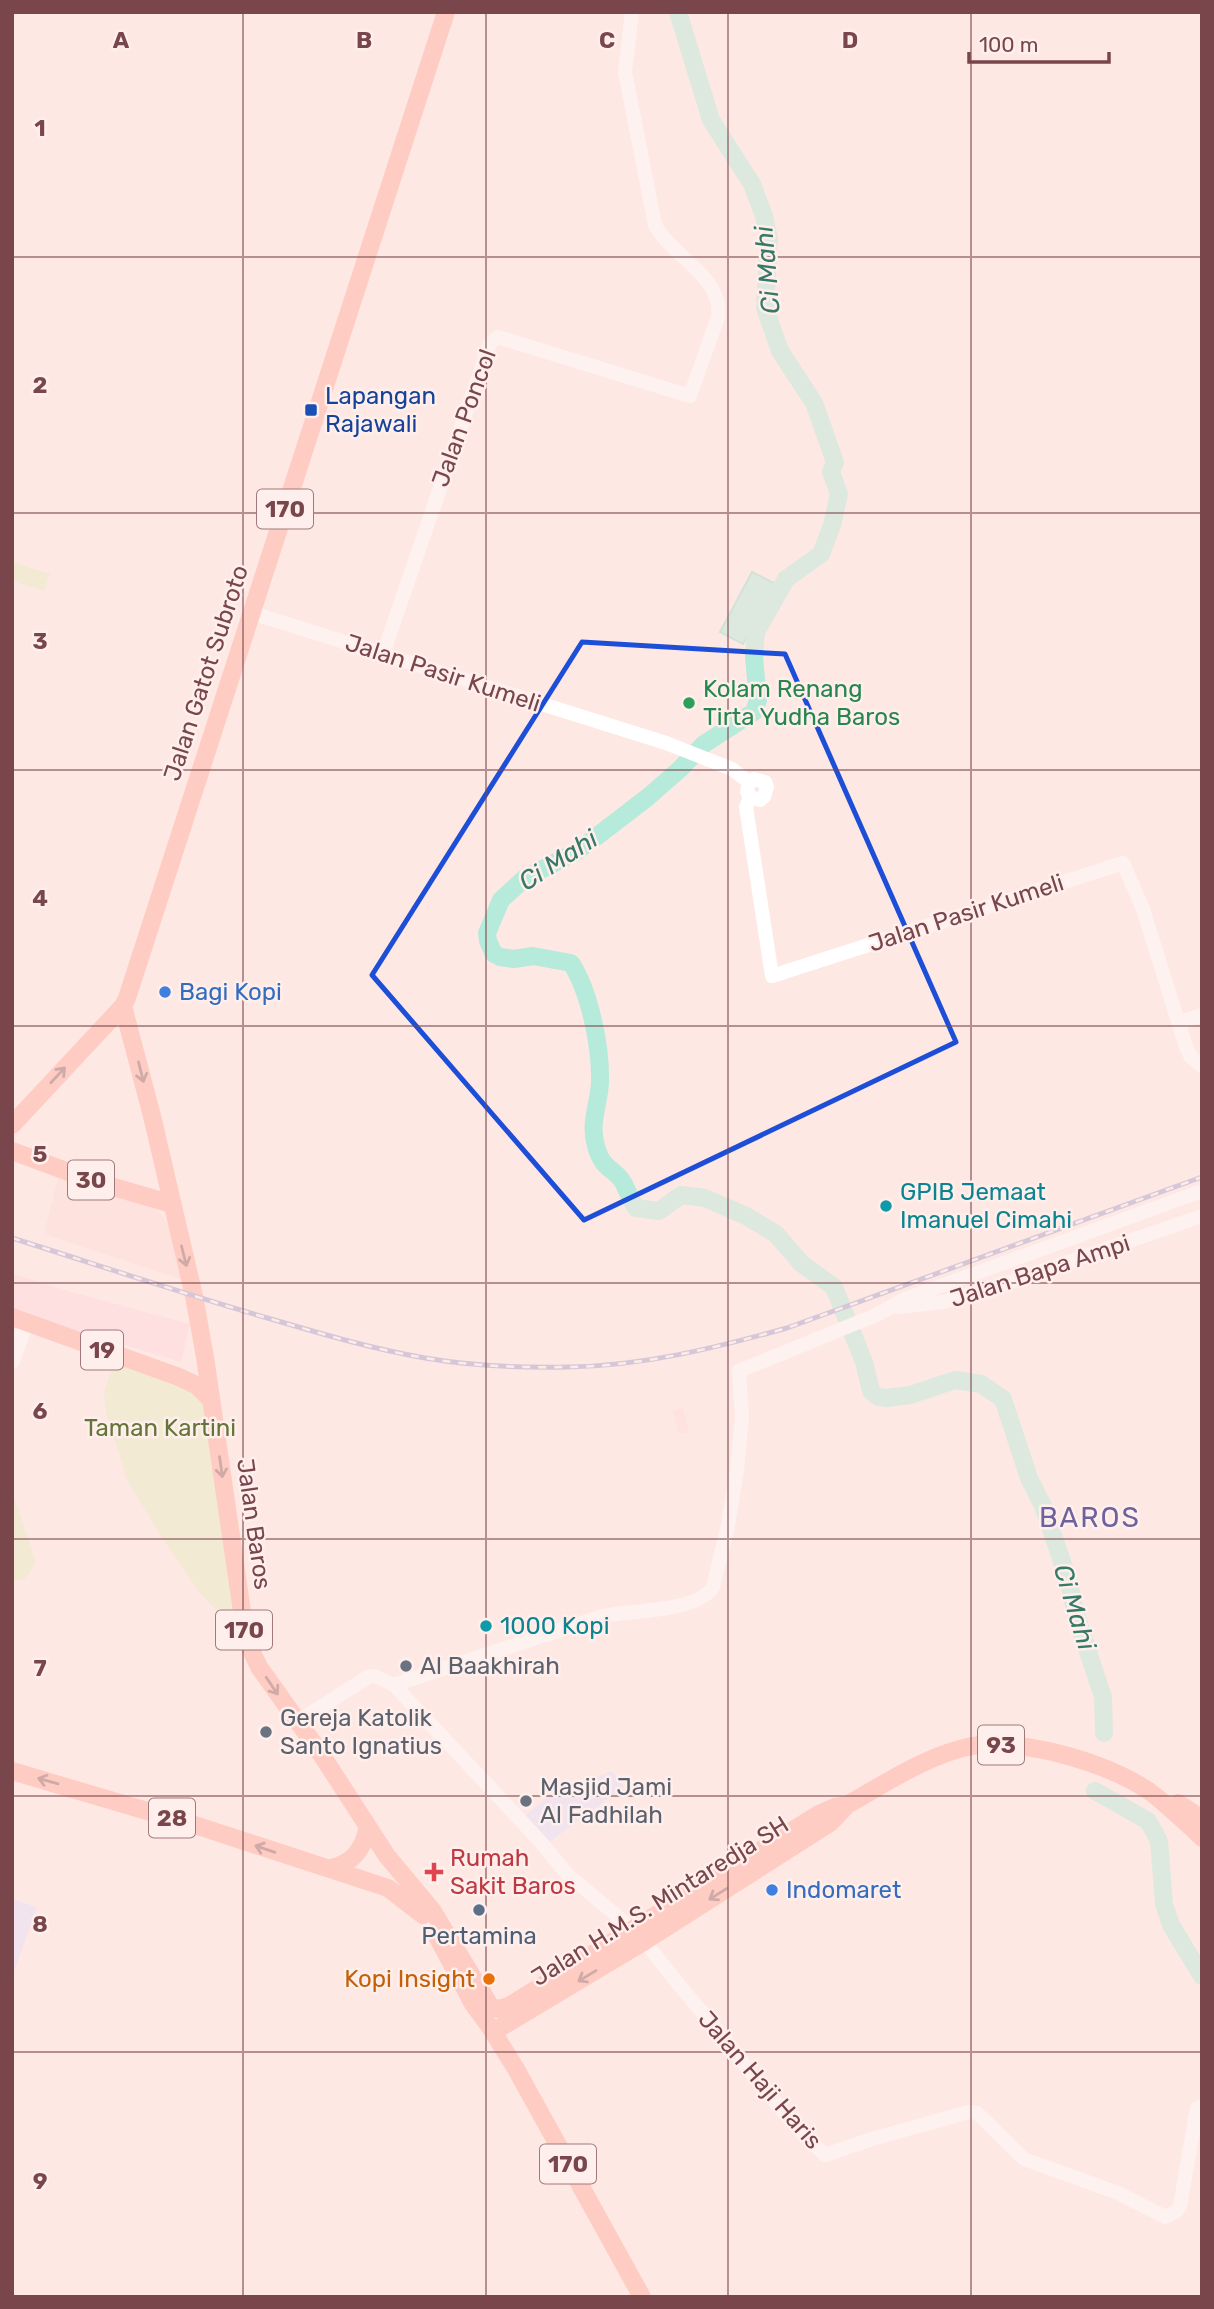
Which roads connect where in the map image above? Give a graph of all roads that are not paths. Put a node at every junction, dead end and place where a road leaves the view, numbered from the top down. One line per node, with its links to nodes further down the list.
1 (446, 12): 3 (main road, Jalan Gatot Subroto / 170)
2 (632, 12): 4 (street, Jalan Poncol)
3 (252, 613): 4 (street, Jalan Pasir Kumeli); 5 (main road, Jalan Gatot Subroto / 170)
4 (383, 654): 7 (street, Jalan Pasir Kumeli)
5 (123, 1006): 8 (main road); 9 (main road, 170)
6 (1202, 1015): 7 (street)
7 (1178, 1023): 10 (street, Jalan Pasir Kumeli)
8 (105, 1024): 9 (main road); 11 (main road, one-way to 8)
9 (131, 1034): 14 (main road, 170, one-way to 14)
10 (1202, 1066)
11 (12, 1125)
12 (12, 1151): 14 (main road, 30)
13 (1202, 1191): 16 (street, Jalan Bapa Ampi)
14 (172, 1204): 18 (main road, 170, one-way to 18)
15 (1202, 1216): 16 (street, Jalan Bapa Ampi)
16 (869, 1317): 22 (street, Jalan Bapa Ampi)
17 (19, 1320): 19 (main road); 20 (main road, 19)
18 (205, 1357): 20 (main road); 21 (main road, Jalan Baros / 170)
19 (12, 1362)
20 (179, 1377): 21 (main road, 19)
21 (211, 1400): 23 (main road, Jalan Baros / 170, one-way to 23)
22 (394, 1685): 23 (street); 32 (street, Jalan Haji Haris)
23 (297, 1722): 27 (main road, Jalan Baros / 170)
24 (12, 1771): 29 (main road, 28, one-way to 24)
25 (1158, 1798): 26 (main road, Jalan H.M.S. Mintaredja SH / 93); 28 (main road, Jalan H.M.S. Mintaredja SH / 93); 32 (main road, Jalan H.M.S. Mintaredja SH / 93)
26 (1202, 1819)
27 (368, 1827): 29 (main road); 30 (main road, Jalan Baros / 170)
28 (1202, 1838)
29 (330, 1868): 31 (main road, 170)
30 (398, 1870): 31 (main road); 34 (main road, Jalan Baros / 170)
31 (388, 1888): 35 (main road, 170)
32 (638, 1936): 33 (main road, Jalan H.M.S. Mintaredja SH / 93); 35 (main road, Jalan H.M.S. Mintaredja SH / 93, one-way to 35); 36 (street, Jalan Haji Haris)
33 (527, 1994): 34 (main road, Jalan H.M.S. Mintaredja SH / 93); 35 (main road)
34 (487, 2004)
35 (493, 2032): 37 (main road, 170)
36 (1202, 2106)
37 (642, 2297)

